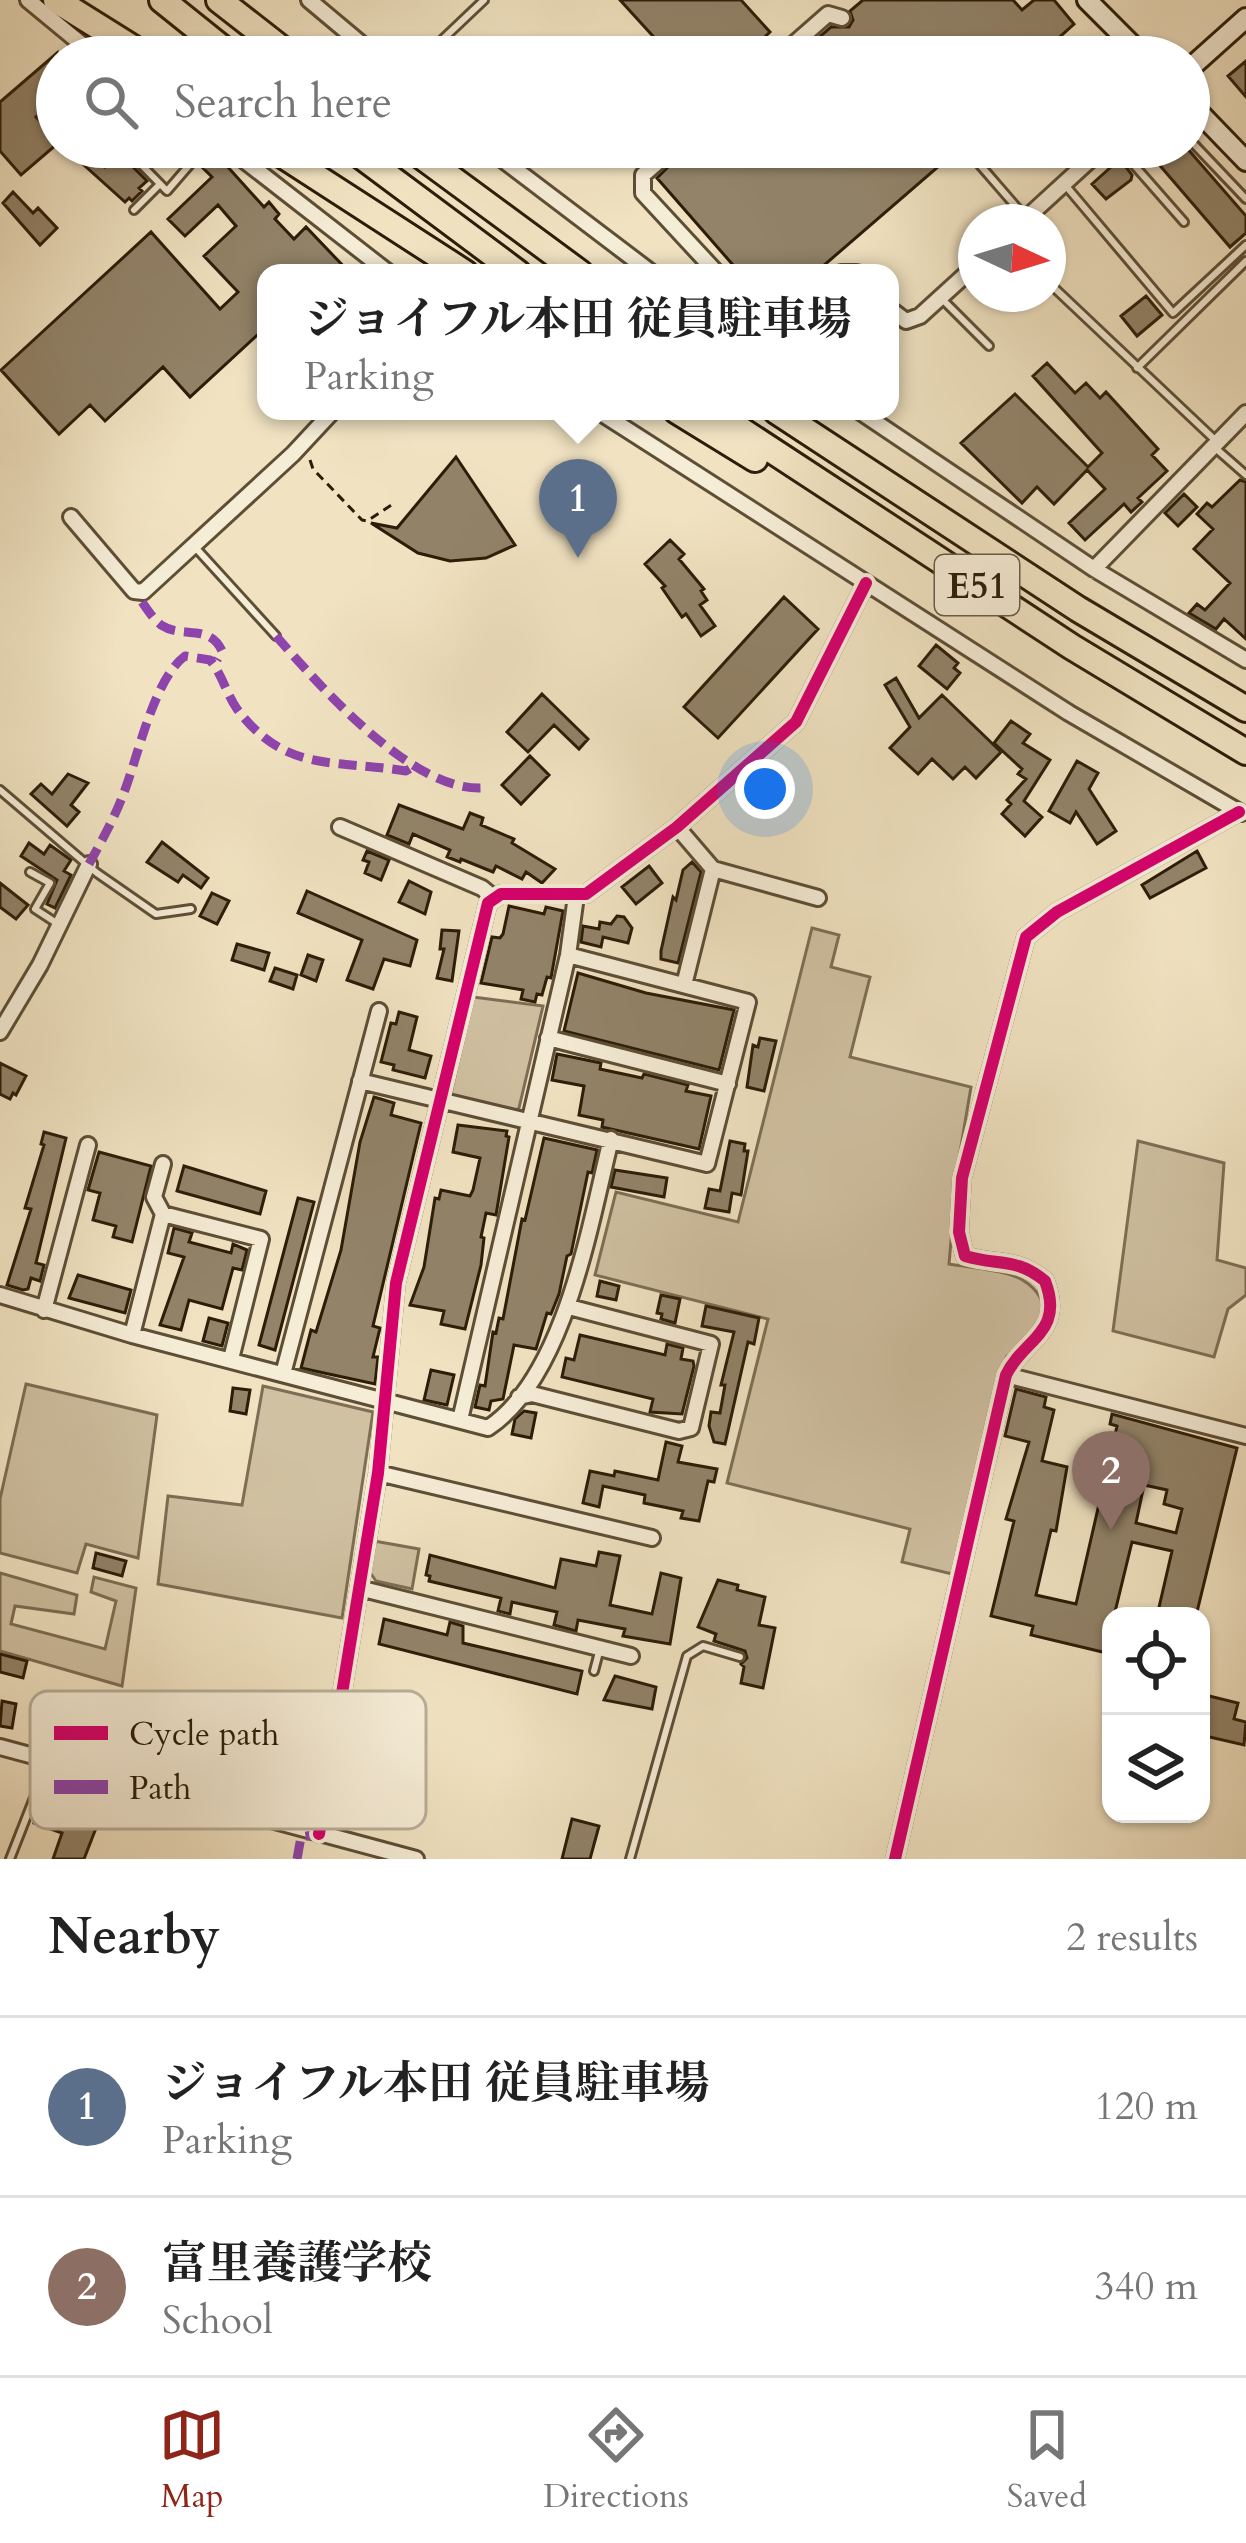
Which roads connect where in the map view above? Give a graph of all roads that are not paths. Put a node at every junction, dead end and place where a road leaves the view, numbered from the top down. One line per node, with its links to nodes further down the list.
1 (28, 0): 10 (street)
2 (56, 0): 11 (highway)
3 (162, 0): 12 (highway)
4 (220, 0): 13 (highway)
5 (309, 0): 14 (street)
6 (484, 0): 15 (lane)
7 (1087, 0): 17 (street)
8 (842, 18): 16 (street)
9 (1246, 18): 18 (street)
10 (67, 36)
11 (113, 36)
12 (207, 36)
13 (265, 36)
14 (352, 36)
15 (446, 36)
16 (803, 36)
17 (1123, 36)
18 (1210, 50)
19 (1210, 124): 21 (street)
20 (1210, 161): 35 (lane)
21 (1246, 161)
22 (142, 168): 34 (lane)
23 (188, 168): 34 (lane)
24 (254, 168): 42 (street)
25 (302, 168): 43 (highway)
26 (377, 168): 44 (highway)
27 (438, 168): 45 (highway)
28 (514, 168): 46 (street)
29 (651, 168): 47 (street)
30 (982, 168): 36 (lane)
31 (1081, 168): 33 (street)
32 (1137, 168): 39 (lane)
33 (1064, 184): 37 (street); 40 (lane)
34 (159, 185): 38 (lane)
35 (1246, 199)
36 (1011, 204)
37 (1042, 204)
38 (134, 210)
39 (1184, 222)
40 (1246, 245)
41 (1246, 261): 53 (lane)
42 (377, 264)
43 (451, 264)
44 (506, 264)
45 (568, 264)
46 (640, 264)
47 (709, 264)
48 (958, 281): 49 (street)
49 (941, 297): 51 (street); 52 (lane)
50 (1066, 299): 53 (lane)
51 (899, 315)
52 (989, 346)
53 (1136, 368): 61 (lane)
54 (1246, 413): 61 (street)
55 (325, 420): 65 (street)
56 (612, 420): 67 (street)
57 (692, 420): 63 (highway)
58 (725, 420): 63 (highway, E51)
59 (790, 420): 70 (highway, E51)
60 (872, 420): 66 (street)
61 (1214, 443): 62 (lane); 66 (street)
62 (1246, 475)
63 (834, 494): 71 (highway, E51)
64 (71, 518): 65 (street)
65 (194, 545): 68 (lane)
66 (1094, 569): 69 (street)
67 (866, 583): 73 (street); 75 (street)
68 (277, 636)
69 (1246, 660)
70 (1246, 709)
71 (1246, 752)
72 (0, 790): 76 (lane)
73 (1242, 814): 103 (street)
74 (340, 827): 80 (street)
75 (677, 827): 77 (street); 79 (street)
76 (89, 864): 82 (lane); 83 (street)
77 (713, 868): 81 (street); 85 (street)
78 (30, 872): 83 (lane)
79 (576, 896): 80 (street); 84 (street)
80 (493, 897): 91 (street)
81 (818, 898)
82 (191, 909)
83 (60, 925): 87 (street)
84 (568, 955): 85 (street); 88 (street)
85 (684, 985): 90 (street)
86 (379, 1011): 89 (street)
87 (0, 1032)
88 (548, 1038): 90 (street); 92 (street)
89 (360, 1081): 91 (street); 102 (street)
90 (728, 1084): 93 (street)
91 (442, 1102): 92 (street); 105 (street)
92 (527, 1121): 93 (street); 106 (street)
93 (610, 1139): 98 (street)
94 (88, 1145): 99 (street)
95 (163, 1164): 96 (street)
96 (163, 1214): 100 (street); 101 (street)
97 (0, 1295): 99 (street)
98 (569, 1307): 104 (street); 104 (street)
99 (44, 1310): 100 (street)
100 (132, 1335): 101 (street)
101 (231, 1359): 102 (street)
102 (284, 1374): 105 (street)
103 (1006, 1375): 107 (street); 125 (street)
104 (519, 1397): 106 (street)
105 (387, 1402): 106 (street); 108 (street)
106 (460, 1420)
107 (1246, 1436)
108 (378, 1473): 109 (street); 110 (street)
109 (652, 1538)
110 (359, 1588): 111 (street); 115 (street)
111 (600, 1648): 112 (street); 114 (lane)
112 (631, 1657)
113 (740, 1657): 124 (lane)
114 (594, 1671)
115 (343, 1691)
116 (0, 1747): 117 (street)
117 (30, 1755)
118 (30, 1808): 122 (lane)
119 (302, 1829): 121 (street)
120 (321, 1829): 121 (street)
121 (320, 1834): 123 (street)
122 (10, 1859)
123 (416, 1859)
124 (630, 1859)
125 (895, 1859)

